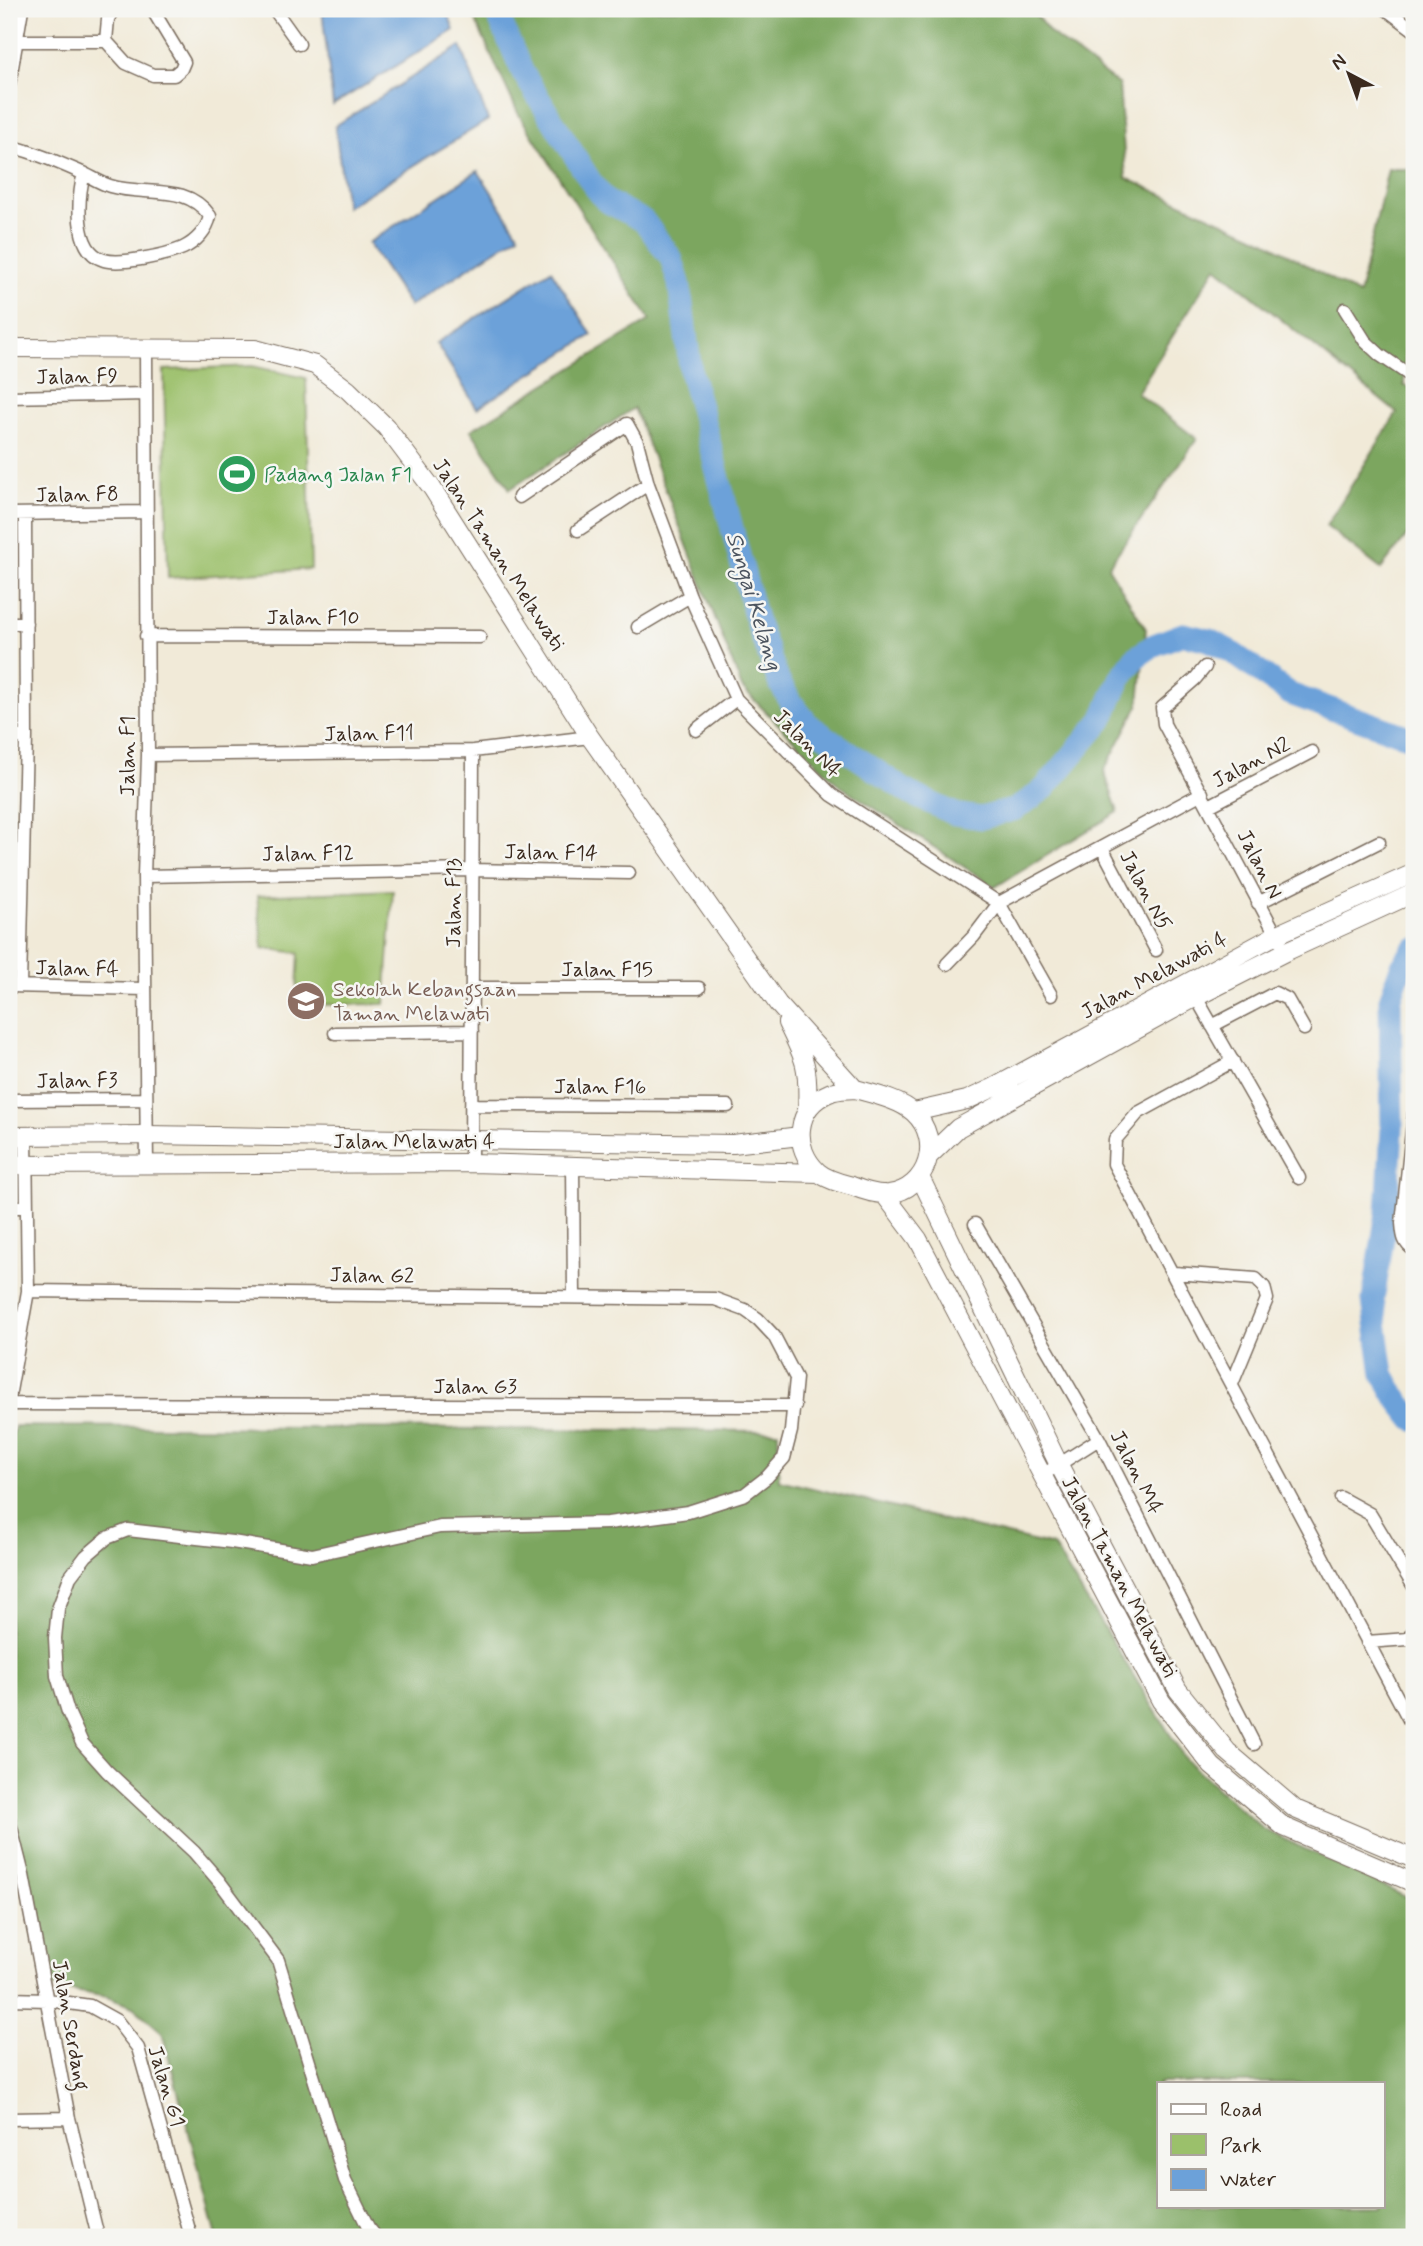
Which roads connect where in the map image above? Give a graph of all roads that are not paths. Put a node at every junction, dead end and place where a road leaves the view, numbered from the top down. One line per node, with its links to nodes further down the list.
1 (22, 9): 7 (street)
2 (113, 9): 8 (street)
3 (152, 9): 8 (street)
4 (275, 9): 9 (street)
5 (1387, 9): 6 (street)
6 (1414, 30)
7 (15, 41): 8 (street); 10 (street)
8 (106, 41)
9 (299, 44)
10 (10, 57): 11 (street)
11 (9, 85)
12 (9, 146): 13 (street)
13 (84, 173): 13 (street)
14 (1345, 309): 17 (street)
15 (9, 348): 16 (main road, Jalan Taman Melawati)
16 (146, 349): 18 (street, Jalan F1); 37 (main road, Jalan Taman Melawati)
17 (1414, 378)
18 (146, 394): 19 (street, Jalan F9); 22 (street, Jalan F1)
19 (9, 397)
20 (648, 484): 21 (street, Jalan N4); 25 (street); 26 (street, Jalan N4)
21 (519, 497)
22 (146, 512): 24 (street, Jalan F8); 30 (street, Jalan F1)
23 (9, 514): 24 (street, Jalan F8)
24 (25, 514): 28 (street)
25 (578, 530)
26 (690, 596): 29 (street); 33 (street, Jalan N4)
27 (9, 623): 28 (street)
28 (26, 623): 36 (street)
29 (638, 626)
30 (146, 636): 31 (street, Jalan F10); 40 (street, Jalan F1)
31 (480, 637)
32 (1205, 667): 41 (street, Jalan N)
33 (736, 699): 34 (street); 52 (street, Jalan N4)
34 (696, 730)
35 (9, 737): 36 (street)
36 (26, 737): 45 (street)
37 (590, 737): 38 (street, Jalan F11); 64 (main road, Jalan Taman Melawati)
38 (473, 751): 40 (street, Jalan F11); 47 (street, Jalan F13)
39 (1312, 752): 42 (street, Jalan N2)
40 (148, 755): 50 (street, Jalan F1)
41 (1202, 793): 42 (street, Jalan N); 44 (street)
42 (1209, 806): 53 (street, Jalan N)
43 (1379, 842): 53 (street)
44 (1102, 848): 52 (street); 55 (street, Jalan N5)
45 (23, 863): 46 (street); 58 (street)
46 (9, 864)
47 (472, 870): 48 (street, Jalan F14); 50 (street, Jalan F12); 59 (street, Jalan F13)
48 (629, 873)
49 (1413, 873): 54 (main road, Jalan Melawati 4)
50 (144, 876): 61 (street, Jalan F1)
51 (1414, 894): 56 (main road, Jalan Melawati 4)
52 (999, 903): 57 (street); 63 (street)
53 (1258, 903): 54 (street, Jalan N)
54 (1276, 935): 56 (street, Jalan N); 62 (main road, Jalan Melawati 4)
55 (1156, 950)
56 (1285, 952): 62 (main road, Jalan Melawati 4)
57 (947, 964)
58 (14, 986): 61 (street, Jalan F4)
59 (472, 988): 60 (street, Jalan F15); 67 (street, Jalan F13)
60 (699, 988)
61 (145, 989): 71 (street, Jalan F1)
62 (1192, 990): 65 (street); 76 (main road, Jalan Melawati 4); 82 (main road, Jalan Melawati 4)
63 (1051, 995)
64 (778, 1004): 70 (main road, Jalan Taman Melawati); 75 (main road, Jalan Taman Melawati)
65 (1212, 1026): 66 (street); 69 (street)
66 (1304, 1029)
67 (472, 1031): 68 (street); 73 (street, Jalan F13)
68 (335, 1033)
69 (1233, 1061): 89 (street); 95 (street)
70 (855, 1089): 75 (main road); 76 (main road)
71 (146, 1099): 72 (street, Jalan F3); 78 (street, Jalan F1)
72 (9, 1100)
73 (471, 1105): 74 (street, Jalan F16); 81 (street, Jalan F13)
74 (728, 1106)
75 (807, 1111): 80 (main road)
76 (914, 1112): 82 (main road)
77 (1414, 1113): 94 (street)
78 (146, 1135): 79 (main road, Jalan Melawati 4); 81 (main road, Jalan Melawati 4); 84 (street, Jalan F1)
79 (17, 1136): 86 (street)
80 (800, 1136): 81 (main road, Jalan Melawati 4); 87 (main road)
81 (471, 1140): 83 (street, Jalan F13)
82 (930, 1155): 88 (main road)
83 (471, 1163): 84 (main road, Jalan Melawati 4); 85 (main road, Jalan Melawati 4)
84 (147, 1164): 86 (main road, Jalan Melawati 4)
85 (573, 1164): 87 (main road, Jalan Melawati 4); 97 (street)
86 (18, 1165): 92 (street)
87 (819, 1173): 90 (main road)
88 (920, 1177): 90 (main road); 105 (main road, Jalan Taman Melawati)
89 (1299, 1178)
90 (884, 1194): 106 (main road, Jalan Taman Melawati)
91 (9, 1207): 92 (street)
92 (27, 1207): 96 (street)
93 (975, 1224): 104 (street, Jalan M4)
94 (1414, 1250)
95 (1174, 1273): 100 (street); 100 (street)
96 (28, 1291): 97 (street, Jalan G2); 99 (street)
97 (574, 1297): 103 (street, Jalan G2)
98 (9, 1325): 99 (street)
99 (23, 1325): 101 (street)
100 (1233, 1384): 110 (street)
101 (9, 1397)
102 (9, 1404): 103 (street, Jalan G3)
103 (795, 1406): 124 (street)
104 (1099, 1439): 105 (street); 112 (street, Jalan M4)
105 (1059, 1465): 106 (street); 114 (main road, Jalan Taman Melawati)
106 (1041, 1476): 117 (main road, Jalan Taman Melawati)
107 (1341, 1497): 108 (street)
108 (1414, 1587)
109 (1412, 1639): 110 (street)
110 (1367, 1642): 111 (street)
111 (1414, 1729)
112 (1254, 1744)
113 (9, 1819): 115 (street, Jalan Serdang)
114 (1414, 1859)
115 (23, 1875): 116 (street); 119 (street, Jalan Serdang)
116 (9, 1876)
117 (1414, 1883)
118 (9, 1999): 119 (street, Jalan G1)
119 (48, 2000): 120 (street, Jalan Serdang); 123 (street, Jalan G1)
120 (69, 2118): 121 (street); 122 (street, Jalan Serdang)
121 (9, 2119)
122 (98, 2237)
123 (191, 2237)
124 (376, 2237)

